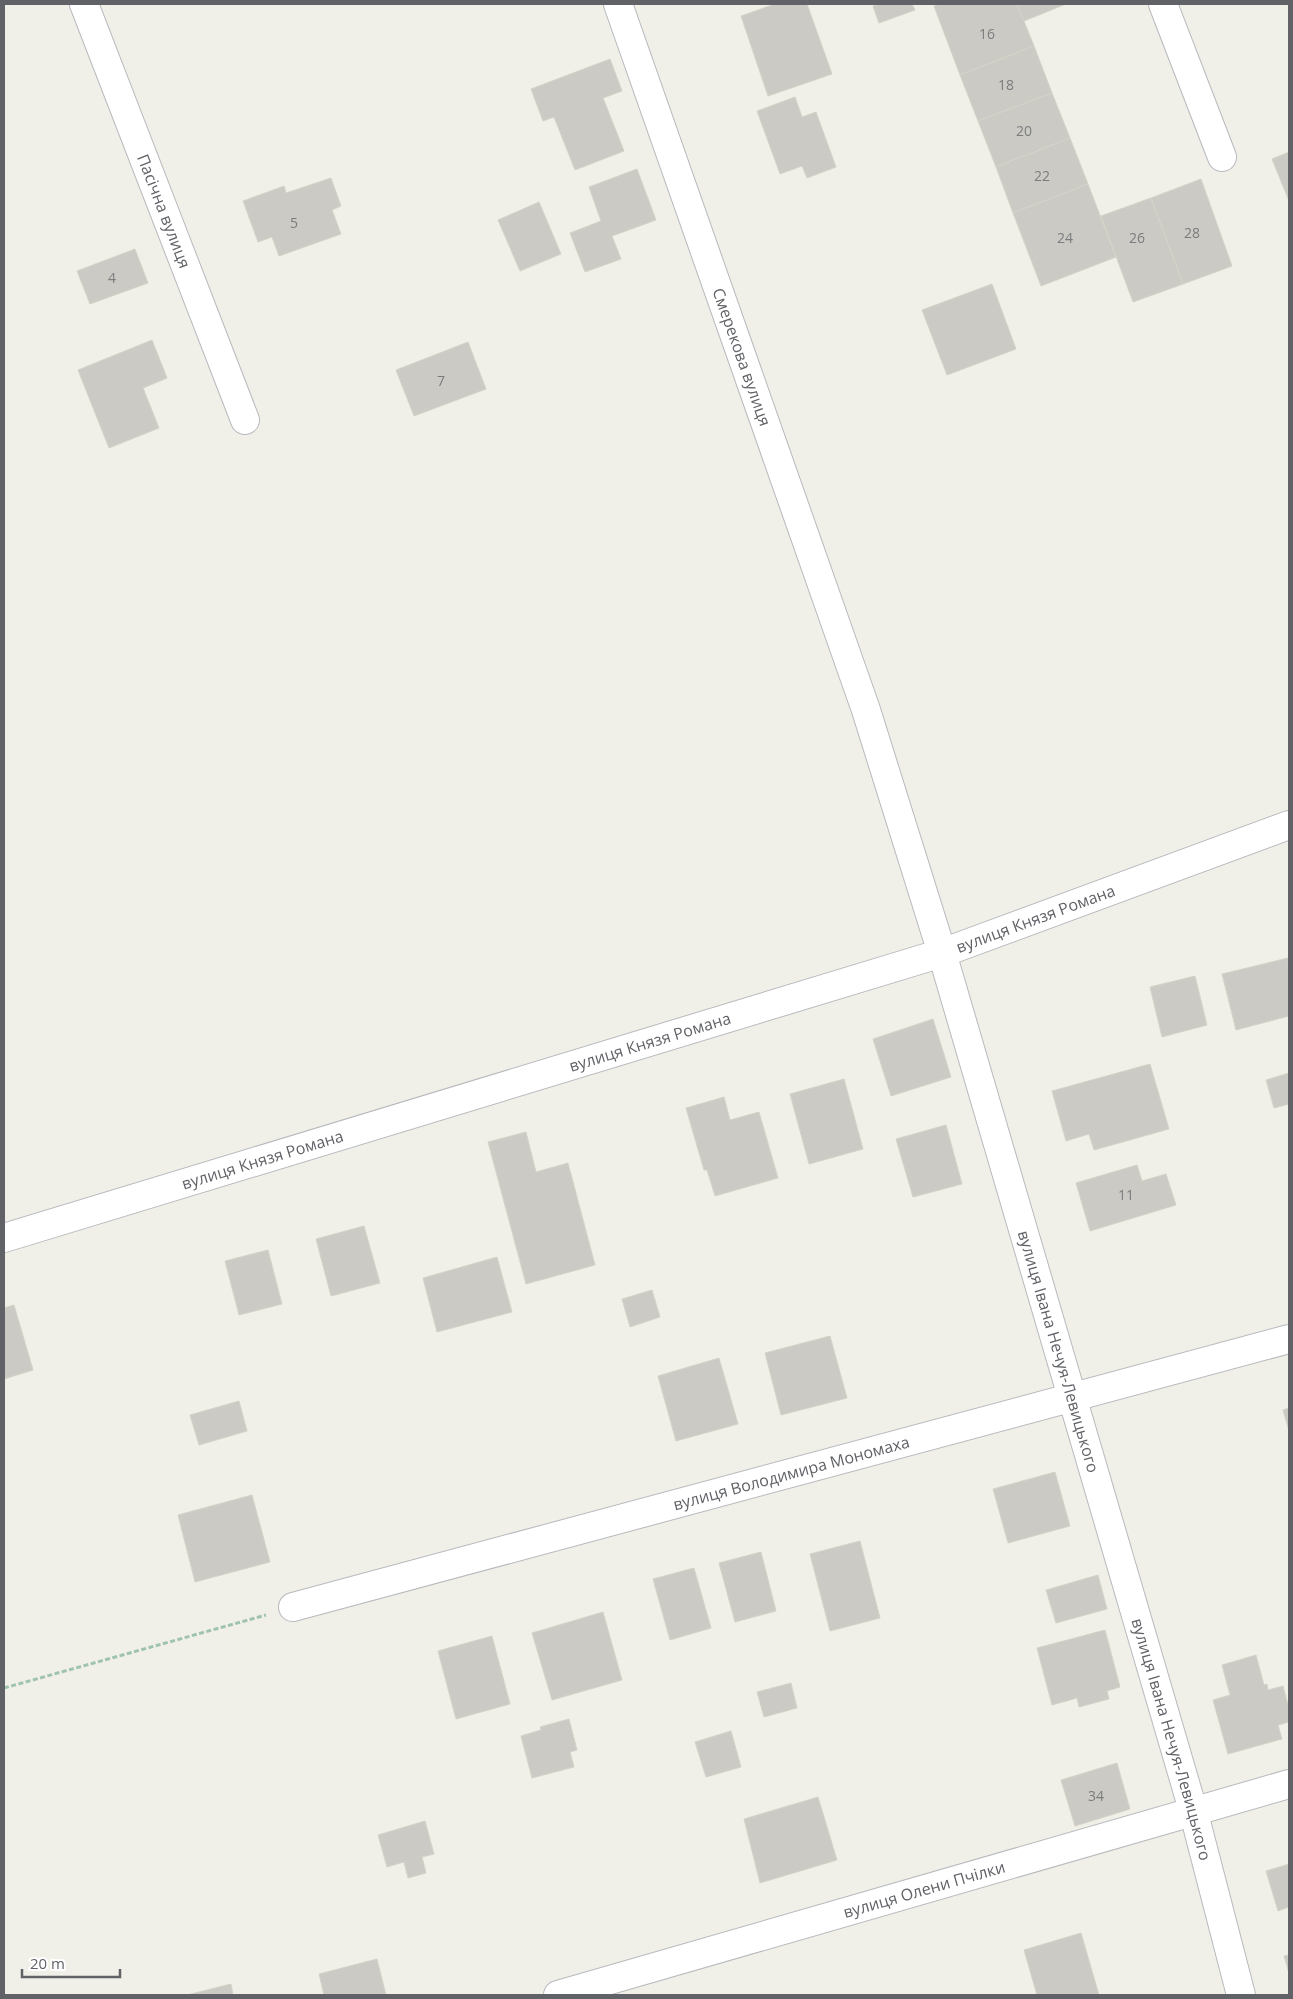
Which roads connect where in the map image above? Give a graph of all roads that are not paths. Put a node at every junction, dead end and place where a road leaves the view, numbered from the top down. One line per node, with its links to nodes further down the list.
1 (84, 4): 5 (street, Пасічна вулиця)
2 (618, 4): 6 (street, Смерекова вулиця)
3 (1164, 4): 4 (street)
4 (1222, 157)
5 (246, 420)
6 (866, 710): 8 (street, вулиця Івана Нечуя-Левицького)
7 (1289, 825): 8 (street, вулиця Князя Романа)
8 (942, 953): 9 (street, вулиця Князя Романа); 11 (street, вулиця Івана Нечуя-Левицького)
9 (4, 1238)
10 (1289, 1339): 11 (street, вулиця Володимира Мономаха)
11 (1071, 1396): 12 (street, вулиця Володимира Мономаха); 14 (street, вулиця Івана Нечуя-Левицького)
12 (293, 1607)
13 (1289, 1784): 14 (street, вулиця Олени Пчілки)
14 (1193, 1810): 15 (street, вулиця Олени Пчілки); 16 (street, вулиця Івана Нечуя-Левицького)
15 (558, 1995)
16 (1241, 1995)

